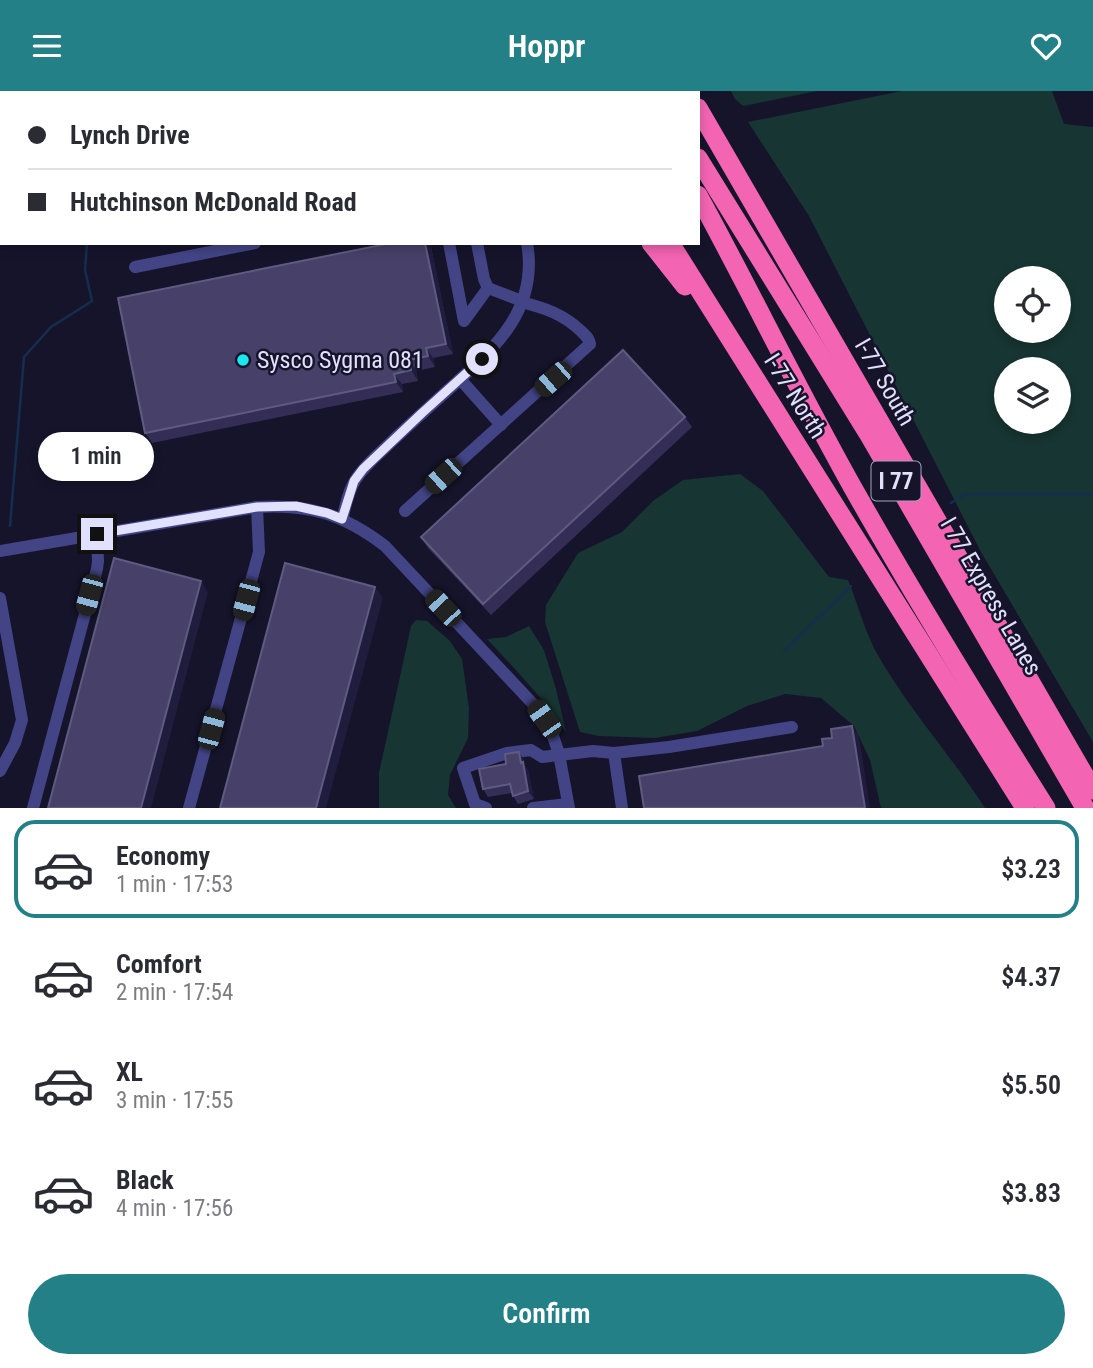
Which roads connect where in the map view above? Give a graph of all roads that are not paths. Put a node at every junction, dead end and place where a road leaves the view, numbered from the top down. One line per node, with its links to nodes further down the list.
1 (700, 95): 4 (highway)
2 (700, 111): 4 (highway, I-77 South / I 77)
3 (700, 161): 39 (highway, I 77 Express Lanes / I 77)
4 (748, 195): 30 (highway, I-77 South / I 77)
5 (700, 199): 38 (highway, I 77)
6 (245, 245): 12 (street)
7 (449, 245): 13 (street)
8 (477, 245): 13 (street)
9 (527, 245): 14 (street)
10 (653, 245): 15 (highway)
11 (671, 245): 15 (highway, I-77 North / I 77)
12 (135, 267)
13 (488, 288): 14 (street)
14 (521, 301): 16 (street); 17 (street)
15 (744, 361): 37 (highway, I-77 North / I 77)
16 (460, 379): 17 (street); 20 (street)
17 (501, 425): 19 (street)
18 (257, 507): 20 (street); 21 (street); 33 (street)
19 (405, 511)
20 (342, 519): 28 (street)
21 (97, 534): 22 (street); 32 (street)
22 (0, 551)
23 (0, 598): 25 (street)
24 (792, 727): 27 (street)
25 (15, 743): 26 (street); 29 (street)
26 (0, 746)
27 (614, 753): 28 (street); 36 (street)
28 (559, 754): 31 (street); 34 (street)
29 (0, 771)
30 (1093, 790)
31 (569, 806): 35 (street)
32 (33, 808)
33 (189, 808)
34 (486, 808)
35 (533, 808)
36 (622, 808)
37 (1025, 808)
38 (1046, 808)
39 (1085, 808)

